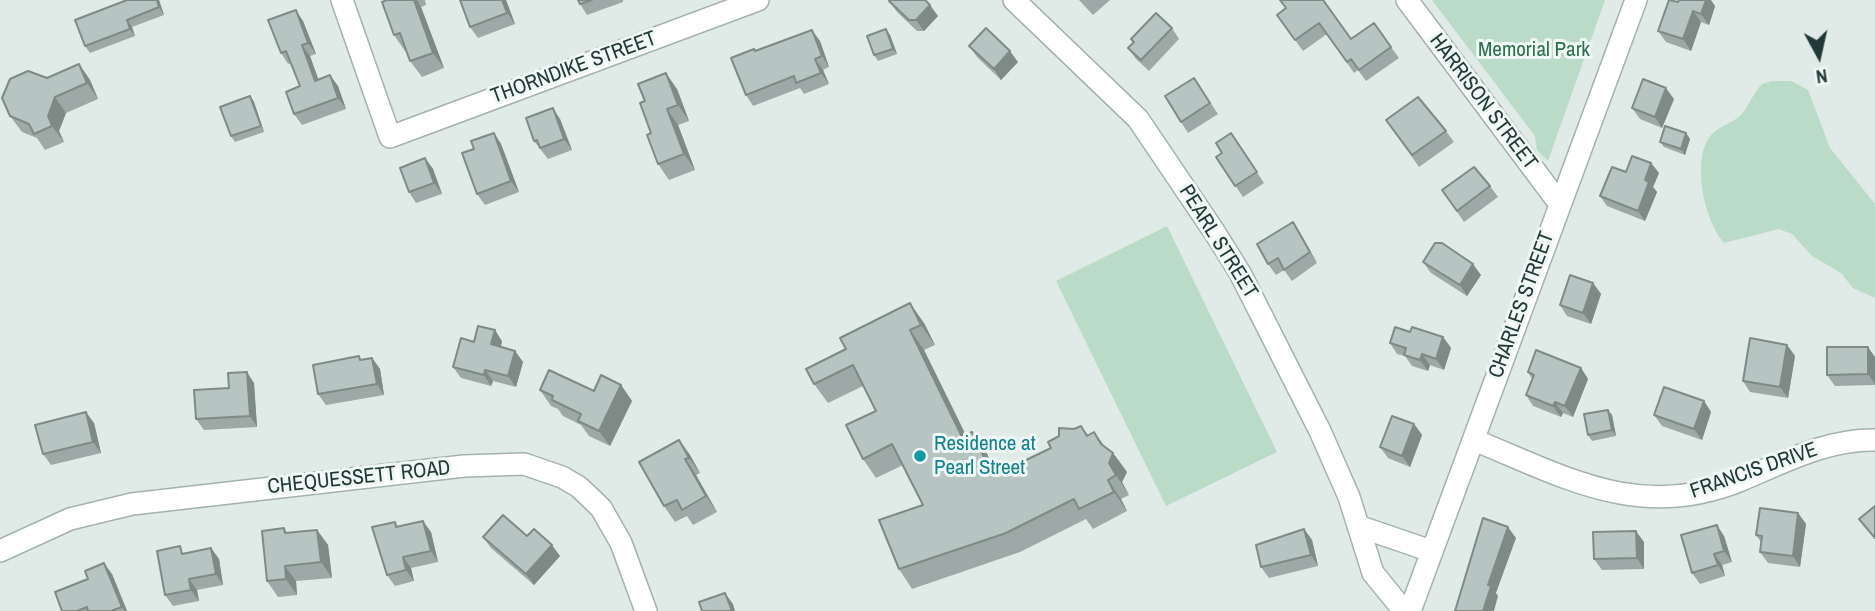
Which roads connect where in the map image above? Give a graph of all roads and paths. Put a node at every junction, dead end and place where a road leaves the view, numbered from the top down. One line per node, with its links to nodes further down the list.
1 (342, 0): 2 (street, THORNDIKE STREET)
2 (758, 0)
3 (1014, 0): 9 (street, PEARL STREET)
4 (1407, 0): 6 (street, HARRISON STREET)
5 (1636, 0): 6 (street, CHARLES STREET)
6 (1559, 203): 7 (street, CHARLES STREET)
7 (1474, 440): 8 (street, FRANCIS DRIVE); 11 (street, CHARLES STREET)
8 (1875, 440)
9 (1358, 526): 11 (street); 13 (street, PEARL STREET)
10 (0, 551): 12 (street, CHEQUESSETT ROAD)
11 (1431, 551): 14 (street, CHARLES STREET)
12 (646, 611)
13 (1404, 611)
14 (1410, 611)

